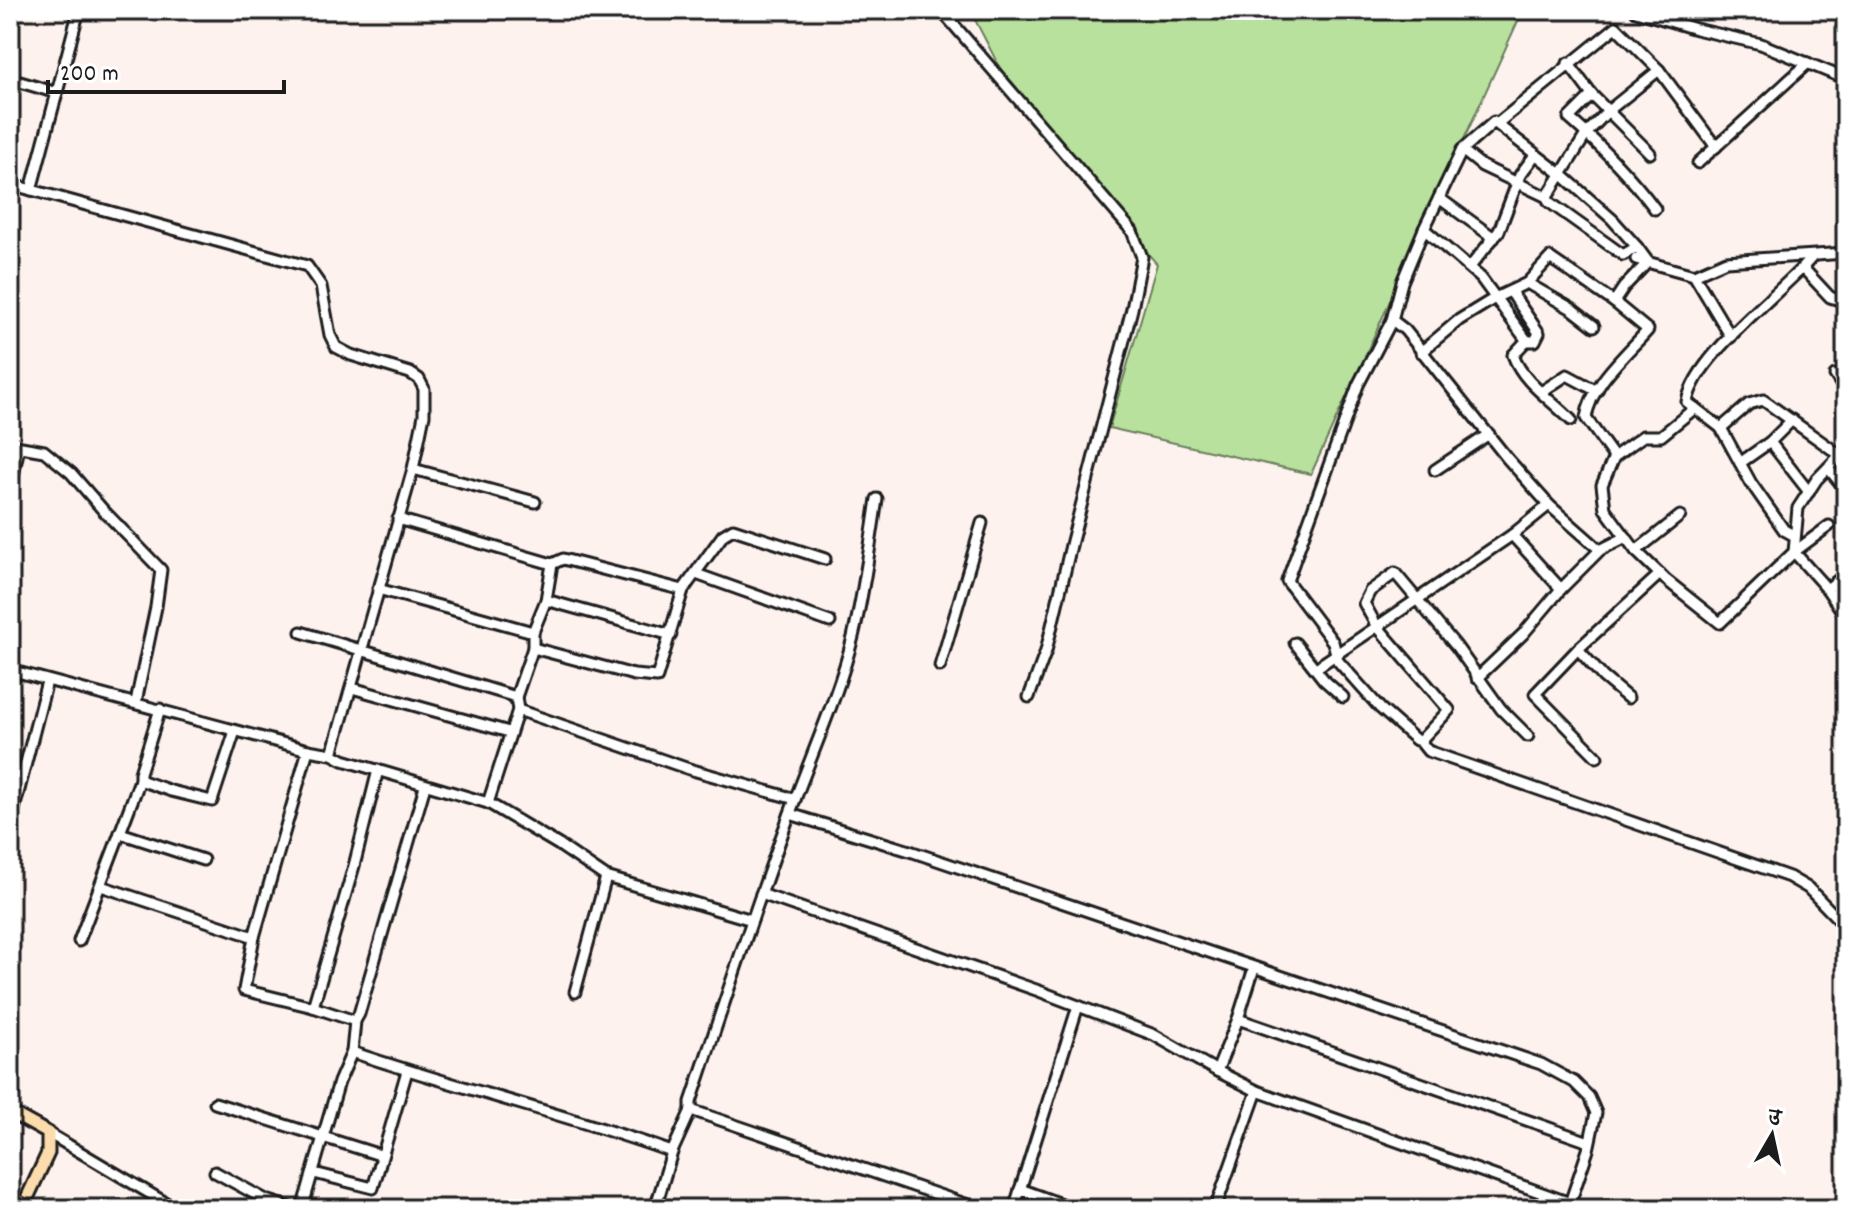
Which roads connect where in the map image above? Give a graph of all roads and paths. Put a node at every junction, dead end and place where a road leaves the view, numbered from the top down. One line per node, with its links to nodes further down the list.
1 (79, 10): 9 (street)
2 (941, 10): 108 (street)
3 (1636, 11): 5 (street)
4 (1568, 63): 6 (street); 10 (street); 12 (street)
5 (1808, 63): 8 (street); 14 (street)
6 (1659, 70): 11 (street); 14 (street)
7 (10, 79): 9 (street)
8 (1846, 79)
9 (57, 93): 22 (street)
10 (1592, 95): 11 (street); 13 (street)
11 (1608, 111): 13 (street); 16 (street)
12 (1498, 123): 15 (street); 17 (street)
13 (1587, 133): 19 (street); 25 (street)
14 (1716, 147): 18 (street)
15 (1462, 150): 21 (street); 24 (street)
16 (1650, 153)
17 (1535, 155): 19 (street); 21 (street)
18 (1698, 163)
19 (1561, 174): 23 (street); 28 (street)
20 (10, 184): 22 (street)
21 (1517, 184): 23 (street); 27 (street)
22 (31, 190): 61 (street)
23 (1547, 197): 28 (street)
24 (1439, 198): 26 (street); 27 (street)
25 (1655, 209)
26 (1424, 229): 33 (street); 41 (street)
27 (1494, 238): 33 (street)
28 (1637, 247): 32 (street)
29 (1846, 253): 30 (street)
30 (1812, 257): 34 (street); 35 (street)
31 (1636, 259): 32 (street)
32 (1648, 262): 35 (street); 39 (street)
33 (1470, 267): 38 (street)
34 (1803, 268): 40 (street); 43 (street)
35 (1694, 275): 43 (street)
36 (1527, 283): 37 (street); 39 (street); 42 (street)
37 (1511, 292): 38 (street); 44 (street)
38 (1495, 298): 44 (street); 45 (street)
39 (1614, 302): 47 (street)
40 (1846, 302)
41 (1392, 320): 45 (street); 100 (street)
42 (1594, 326)
43 (1731, 337): 50 (street)
44 (1527, 340): 49 (street)
45 (1421, 352): 54 (street)
46 (1835, 375): 48 (street)
47 (1597, 391): 49 (street); 58 (street)
48 (1846, 391)
49 (1541, 392): 51 (street)
50 (1695, 408): 53 (street); 58 (street)
51 (1571, 420)
52 (1792, 420): 53 (street); 55 (street); 57 (street)
53 (1721, 428): 59 (street)
54 (1489, 434): 62 (street); 68 (street)
55 (1770, 442): 59 (street); 65 (street)
56 (14, 446): 63 (street); 111 (street)
57 (1844, 455): 60 (street)
58 (1614, 457): 75 (street)
59 (1740, 463): 74 (street)
60 (1828, 468): 64 (street); 65 (street)
61 (413, 469): 67 (street); 70 (street)
62 (1435, 470)
63 (10, 490)
64 (1846, 490)
65 (1809, 492): 74 (street)
66 (877, 499): 124 (street)
67 (535, 502)
68 (1549, 505): 73 (street); 76 (street)
69 (1680, 516): 77 (street)
70 (398, 519): 80 (street); 84 (street)
71 (982, 523): 101 (street)
72 (1829, 526): 78 (street)
73 (1512, 535): 85 (street); 88 (street)
74 (1795, 536): 78 (street)
75 (1626, 537): 76 (street); 77 (street)
76 (1600, 550): 85 (street)
77 (1636, 551): 82 (street)
78 (1794, 552): 82 (street); 86 (street)
79 (825, 559): 81 (street)
80 (552, 564): 87 (street); 89 (street)
81 (696, 574): 87 (street); 91 (street)
82 (1660, 574): 98 (street)
83 (1846, 574): 86 (street)
84 (378, 589): 94 (street); 99 (street)
85 (1561, 589): 104 (street)
86 (1827, 589): 90 (street)
87 (683, 590): 95 (street)
88 (1418, 597): 92 (street); 92 (street); 104 (street)
89 (546, 600): 94 (street); 95 (street)
90 (1846, 617)
91 (830, 622)
92 (1376, 625): 100 (street); 117 (street)
93 (301, 632): 99 (street)
94 (533, 632): 97 (street)
95 (671, 635): 97 (street)
96 (1295, 643): 102 (street)
97 (533, 648): 107 (street)
98 (1578, 649): 110 (street); 120 (street)
99 (361, 650): 106 (street); 107 (street)
100 (1335, 652): 102 (street); 117 (street)
101 (940, 666)
102 (1316, 668): 109 (street)
103 (10, 670): 105 (street)
104 (1477, 678): 116 (street)
105 (47, 681): 111 (street); 127 (street)
106 (352, 688): 115 (street); 119 (street)
107 (516, 697): 113 (street)
108 (1029, 697)
109 (1343, 697)
110 (1628, 698)
111 (136, 702): 112 (street)
112 (160, 709): 114 (street); 122 (street)
113 (518, 710): 115 (street); 124 (street)
114 (235, 731): 118 (street); 122 (street)
115 (509, 732): 125 (street)
116 (1528, 736)
117 (1420, 741): 134 (street)
118 (308, 750): 119 (street); 135 (street)
119 (332, 754): 121 (street)
120 (1597, 757)
121 (378, 770): 123 (street); 140 (street)
122 (140, 780): 128 (street)
123 (425, 786): 125 (street); 142 (street)
124 (795, 799): 126 (street)
125 (488, 803): 130 (street)
126 (790, 814): 132 (street); 137 (street)
127 (10, 825)
128 (120, 833): 129 (street); 131 (street)
129 (203, 860)
130 (606, 877): 133 (street); 138 (street)
131 (101, 886): 135 (street); 136 (street)
132 (761, 894): 133 (street); 139 (street)
133 (752, 920): 148 (street)
134 (1846, 927)
135 (254, 937): 140 (street)
136 (79, 941)
137 (1254, 968): 141 (street); 152 (street)
138 (575, 992)
139 (1078, 1006): 145 (street); 157 (street)
140 (313, 1007): 142 (street)
141 (1238, 1019): 145 (street); 152 (street)
142 (355, 1021): 143 (street)
143 (352, 1052): 144 (street); 151 (street)
144 (407, 1071): 153 (street); 154 (street)
145 (1217, 1071): 146 (street)
146 (1257, 1091): 158 (street); 167 (street)
147 (215, 1103): 151 (street)
148 (691, 1110): 153 (street); 164 (street)
149 (10, 1112): 150 (main road)
150 (48, 1133): 159 (main road); 160 (street)
151 (323, 1137): 154 (street); 156 (street)
152 (1589, 1142): 158 (street)
153 (672, 1152): 163 (street)
154 (380, 1155): 156 (street)
155 (215, 1172): 161 (street)
156 (314, 1173): 162 (street)
157 (1020, 1189): 165 (street); 166 (street)
158 (1569, 1206)
159 (22, 1209)
160 (176, 1209)
161 (294, 1209)
162 (302, 1209)
163 (655, 1209)
164 (980, 1209)
165 (1014, 1209)
166 (1075, 1209)
167 (1215, 1209)

